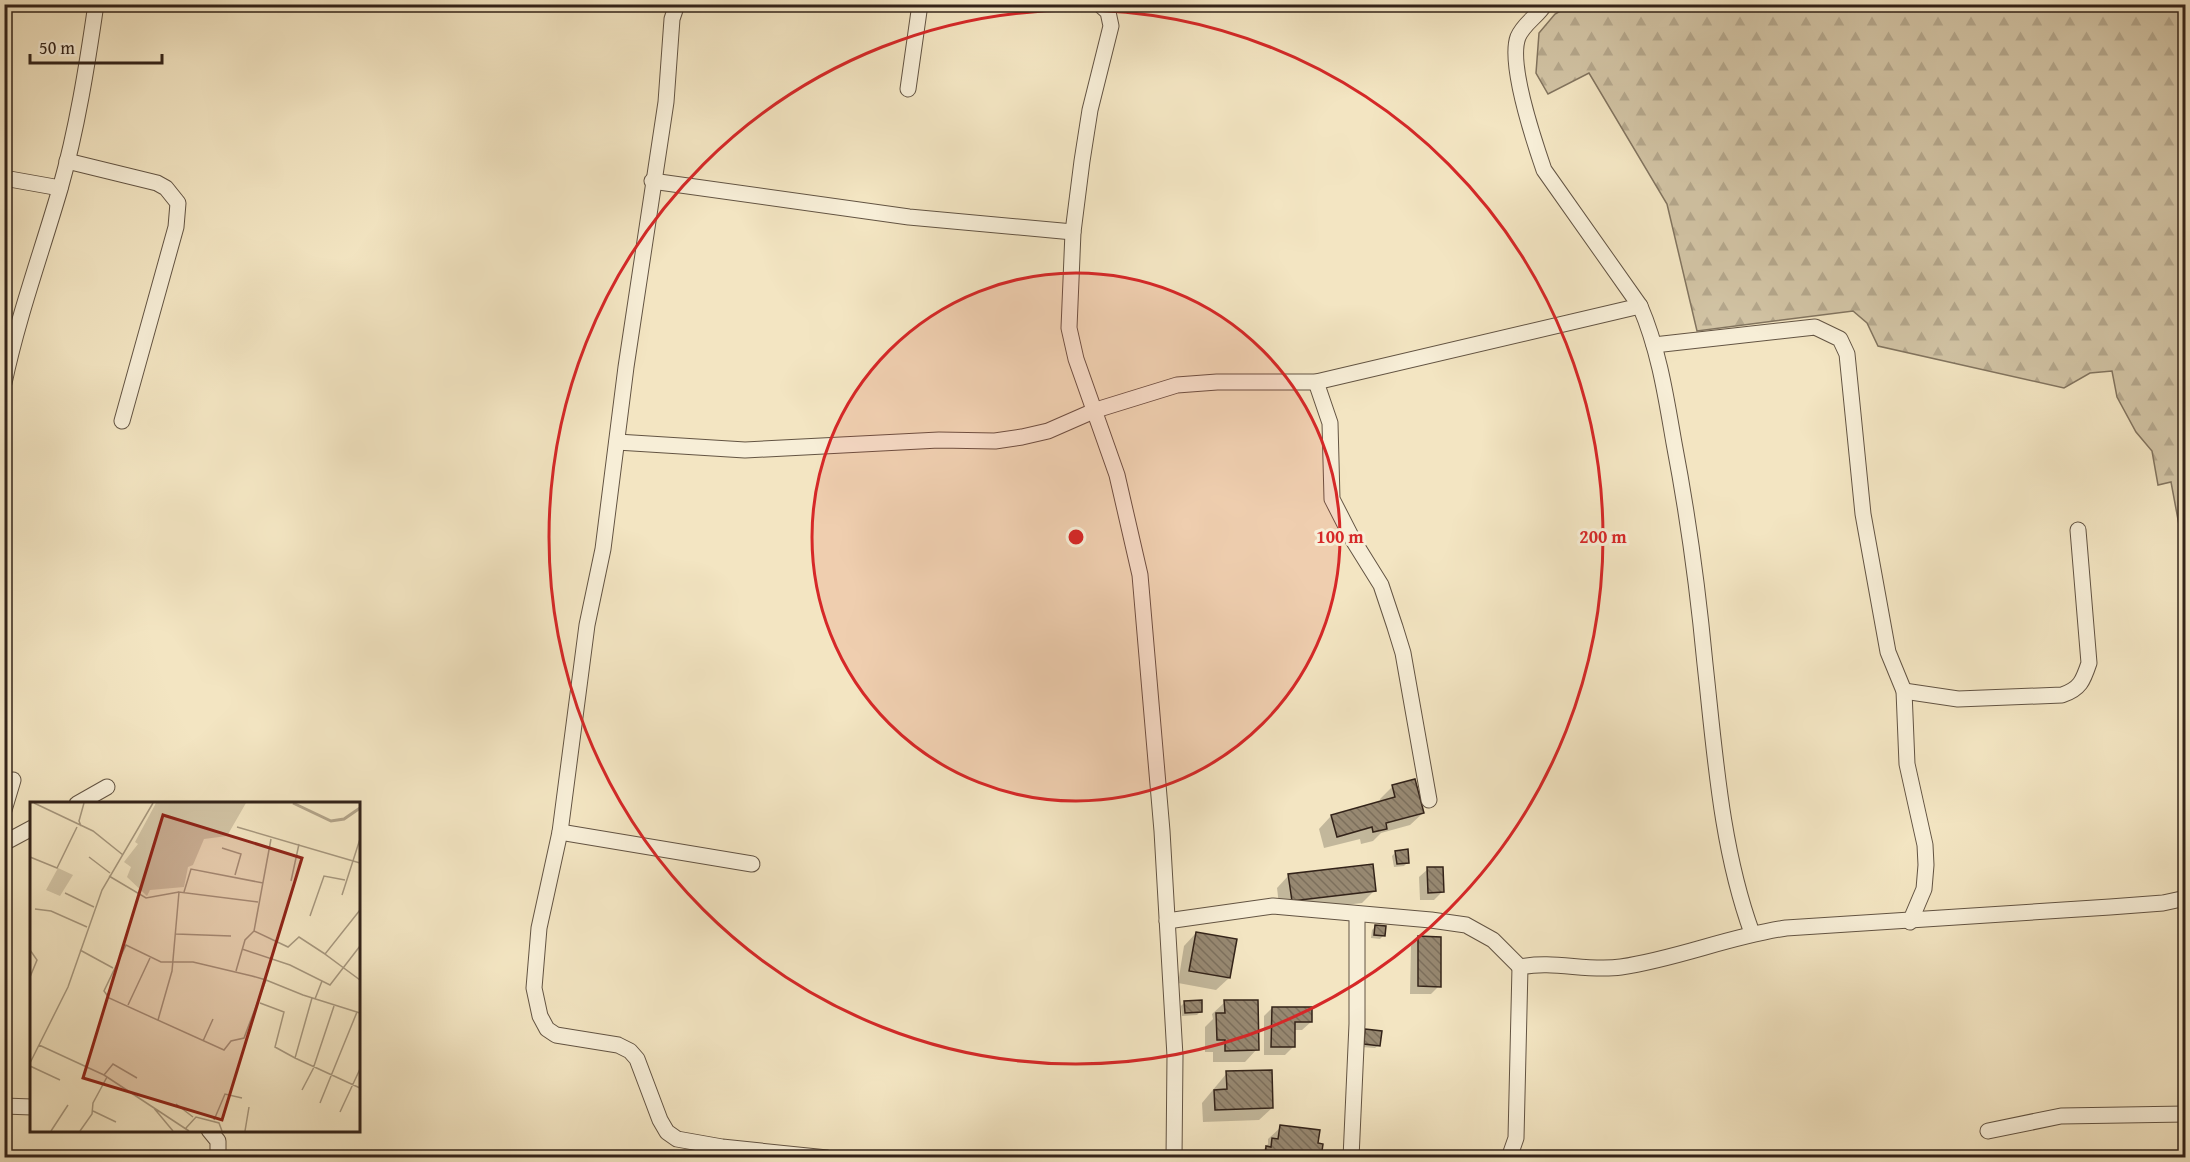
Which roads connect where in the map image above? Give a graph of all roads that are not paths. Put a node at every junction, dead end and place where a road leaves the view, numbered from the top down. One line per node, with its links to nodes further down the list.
1 (96, 4): 7 (street)
2 (677, 4): 9 (street)
3 (920, 4): 6 (street)
4 (1099, 4): 11 (street)
5 (1545, 4): 12 (street)
6 (908, 90)
7 (67, 161): 10 (street); 17 (street)
8 (4, 178): 10 (street)
9 (652, 181): 11 (street); 18 (street)
10 (60, 188): 15 (street)
11 (1073, 232): 16 (street)
12 (1640, 306): 13 (street); 14 (street)
13 (1654, 345): 20 (street); 34 (street)
14 (1316, 382): 16 (street); 23 (street)
15 (4, 383)
16 (1096, 410): 18 (street); 32 (street)
17 (122, 421)
18 (617, 442): 27 (street)
19 (2078, 530): 20 (street)
20 (1904, 691): 33 (street)
21 (13, 780): 25 (street)
22 (107, 787): 24 (street)
23 (1429, 800)
24 (81, 802)
25 (4, 810)
26 (30, 829): 28 (street)
27 (560, 832): 29 (street); 42 (street)
28 (4, 843)
29 (752, 864)
30 (2186, 898): 33 (street)
31 (1357, 915): 32 (street); 35 (street); 44 (street)
32 (1167, 921): 43 (street)
33 (1910, 922): 34 (street)
34 (1752, 933): 35 (street)
35 (1521, 967): 45 (street)
36 (4, 1106): 37 (street)
37 (30, 1107)
38 (2186, 1114): 39 (street)
39 (1988, 1131)
40 (210, 1132): 41 (street)
41 (218, 1158)
42 (827, 1158)
43 (1174, 1158)
44 (1351, 1158)
45 (1509, 1158)

